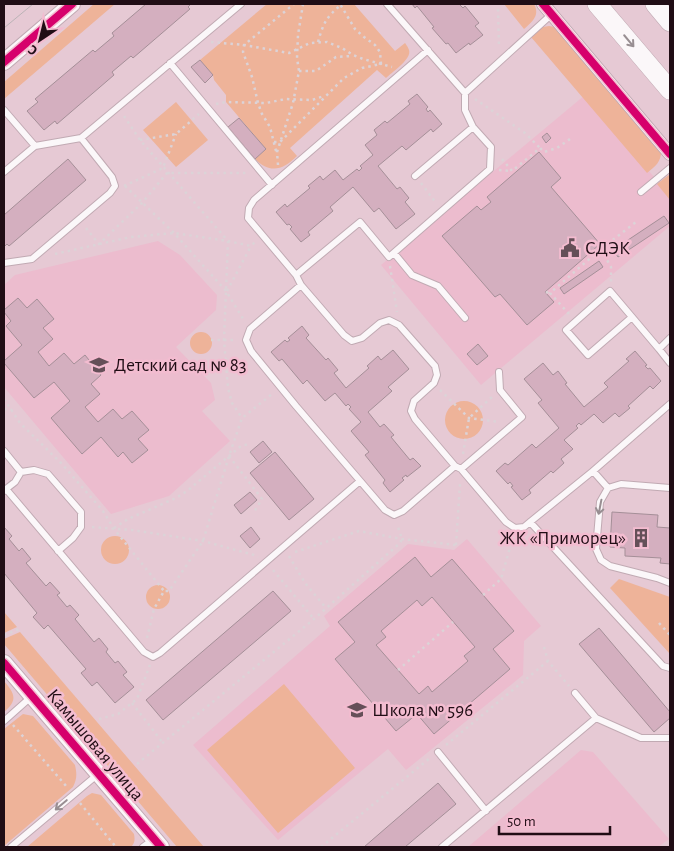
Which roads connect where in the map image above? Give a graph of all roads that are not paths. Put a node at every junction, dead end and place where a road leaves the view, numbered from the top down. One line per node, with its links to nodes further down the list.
1 (72, 4): 10 (street)
2 (241, 4): 11 (lane)
3 (387, 4): 9 (lane)
4 (543, 4): 7 (street)
5 (597, 4): 12 (main road, one-way to 12)
6 (655, 4): 8 (main road)
7 (552, 14): 13 (lane); 18 (street)
8 (670, 22)
9 (428, 50): 13 (lane); 22 (lane)
10 (4, 62)
11 (170, 63): 16 (lane); 22 (lane)
12 (670, 90)
13 (465, 93): 15 (lane)
14 (4, 110): 17 (lane)
15 (473, 126): 21 (lane); 24 (lane)
16 (81, 138): 17 (lane); 25 (lane)
17 (34, 146): 20 (lane)
18 (670, 154)
19 (670, 168): 23 (lane)
20 (4, 172)
21 (415, 176)
22 (272, 185): 26 (lane)
23 (641, 192)
24 (391, 255): 26 (lane); 29 (lane)
25 (4, 263)
26 (296, 275): 27 (lane)
27 (301, 285): 36 (lane); 39 (lane)
28 (632, 317): 28 (lane); 31 (lane)
29 (465, 318)
30 (670, 338): 31 (lane)
31 (659, 349): 32 (lane)
32 (670, 363)
33 (499, 372): 36 (lane)
34 (670, 404): 37 (lane)
35 (4, 451): 38 (lane)
36 (458, 468): 39 (lane); 43 (lane)
37 (593, 471): 40 (lane); 43 (lane)
38 (21, 472): 42 (lane); 44 (lane)
39 (360, 481): 44 (lane)
40 (608, 488): 41 (lane); 45 (lane, one-way to 45)
41 (670, 488)
42 (5, 490): 44 (lane)
43 (530, 522): 47 (lane)
44 (58, 551)
45 (670, 582)
46 (4, 663): 49 (street, Камышовая улица)
47 (670, 668)
48 (575, 693): 50 (lane)
49 (32, 696): 51 (lane); 54 (street, Камышовая улица)
50 (596, 718): 52 (lane); 55 (lane)
51 (5, 720)
52 (670, 738)
53 (438, 752): 55 (lane)
54 (98, 774): 56 (street, Камышовая улица); 57 (lane, one-way to 57)
55 (486, 811): 58 (lane)
56 (153, 844)
57 (11, 847)
58 (442, 847)

